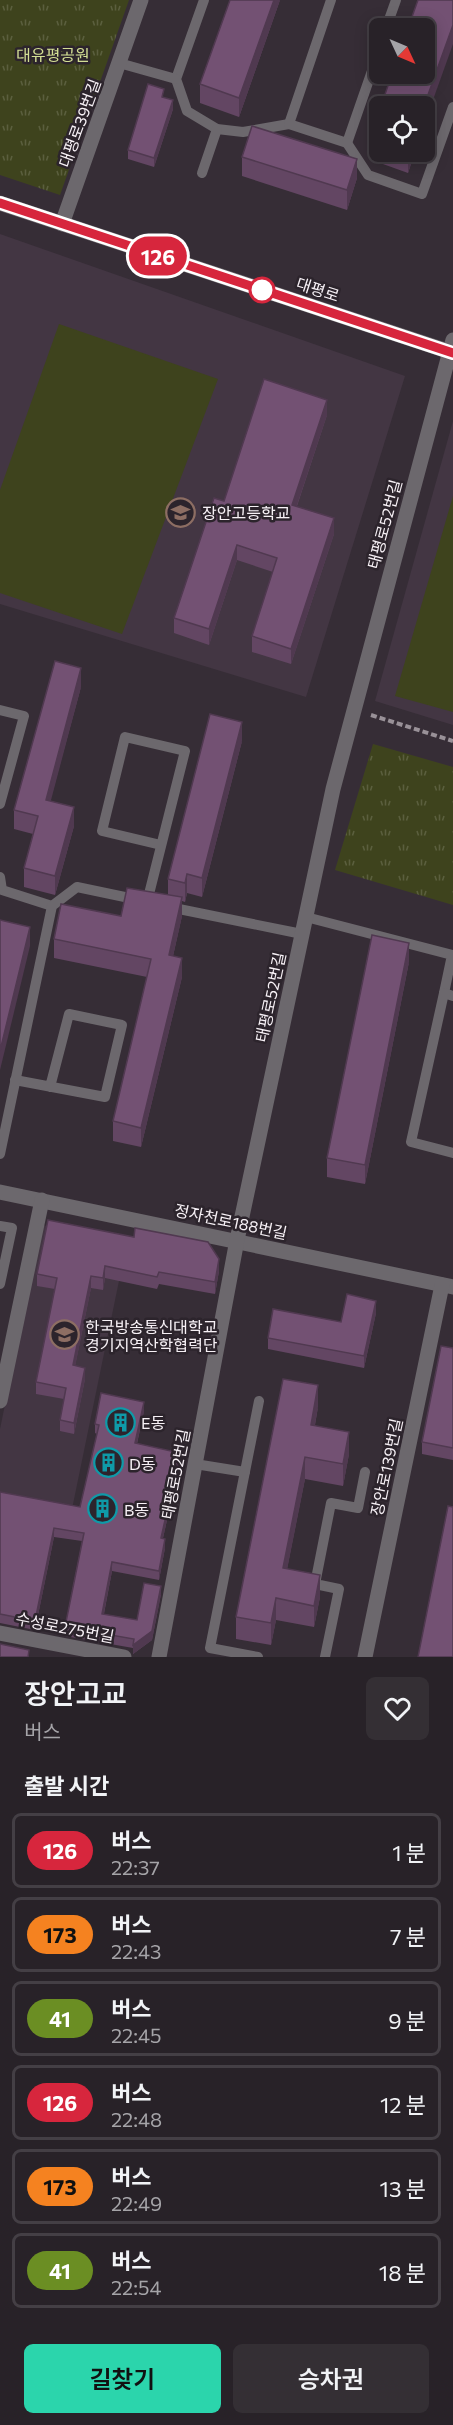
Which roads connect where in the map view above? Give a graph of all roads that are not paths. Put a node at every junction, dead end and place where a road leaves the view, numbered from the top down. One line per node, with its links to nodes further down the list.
1 (141, 0): 6 (street, 대평로39번길)
2 (204, 0): 7 (lane)
3 (331, 0): 10 (lane)
4 (396, 0): 5 (lane)
5 (390, 18)
6 (119, 63): 7 (lane); 15 (street, 대평로39번길)
7 (176, 79): 11 (lane)
8 (369, 80): 12 (lane)
9 (453, 107): 12 (lane)
10 (289, 123): 11 (lane); 12 (lane)
11 (217, 129): 13 (lane)
12 (347, 143)
13 (202, 173)
14 (0, 203): 15 (street, 대평로)
15 (62, 224): 16 (street, 대평로)
16 (452, 348): 24 (street, 태평로52번길)
17 (0, 710): 18 (lane)
18 (0, 804)
19 (161, 844): 19 (lane); 22 (lane)
20 (0, 877): 21 (lane)
21 (1, 892): 23 (lane)
22 (147, 902): 23 (lane); 25 (lane)
23 (52, 906): 27 (lane)
24 (306, 917): 25 (street, 태평로52번길); 26 (lane)
25 (302, 934): 34 (street, 태평로52번길)
26 (448, 994): 29 (lane)
27 (15, 1080): 28 (lane); 30 (lane)
28 (50, 1087): 28 (lane)
29 (453, 1153)
30 (0, 1154)
31 (0, 1192): 32 (street, 정자천로188번길)
32 (42, 1200): 34 (street, 정자천로188번길); 37 (street)
33 (0, 1226): 35 (lane)
34 (237, 1240): 36 (street, 정자천로188번길); 39 (street, 태평로52번길)
35 (0, 1284)
36 (447, 1286): 47 (street, 장안로139번길)
37 (0, 1401)
38 (259, 1401): 40 (lane)
39 (195, 1464): 40 (lane); 44 (street, 태평로52번길)
40 (245, 1472): 45 (lane)
41 (365, 1472): 46 (lane)
42 (0, 1633): 43 (street, 수성로275번길)
43 (123, 1657)
44 (159, 1657)
45 (258, 1657)
46 (325, 1657)
47 (365, 1657)

